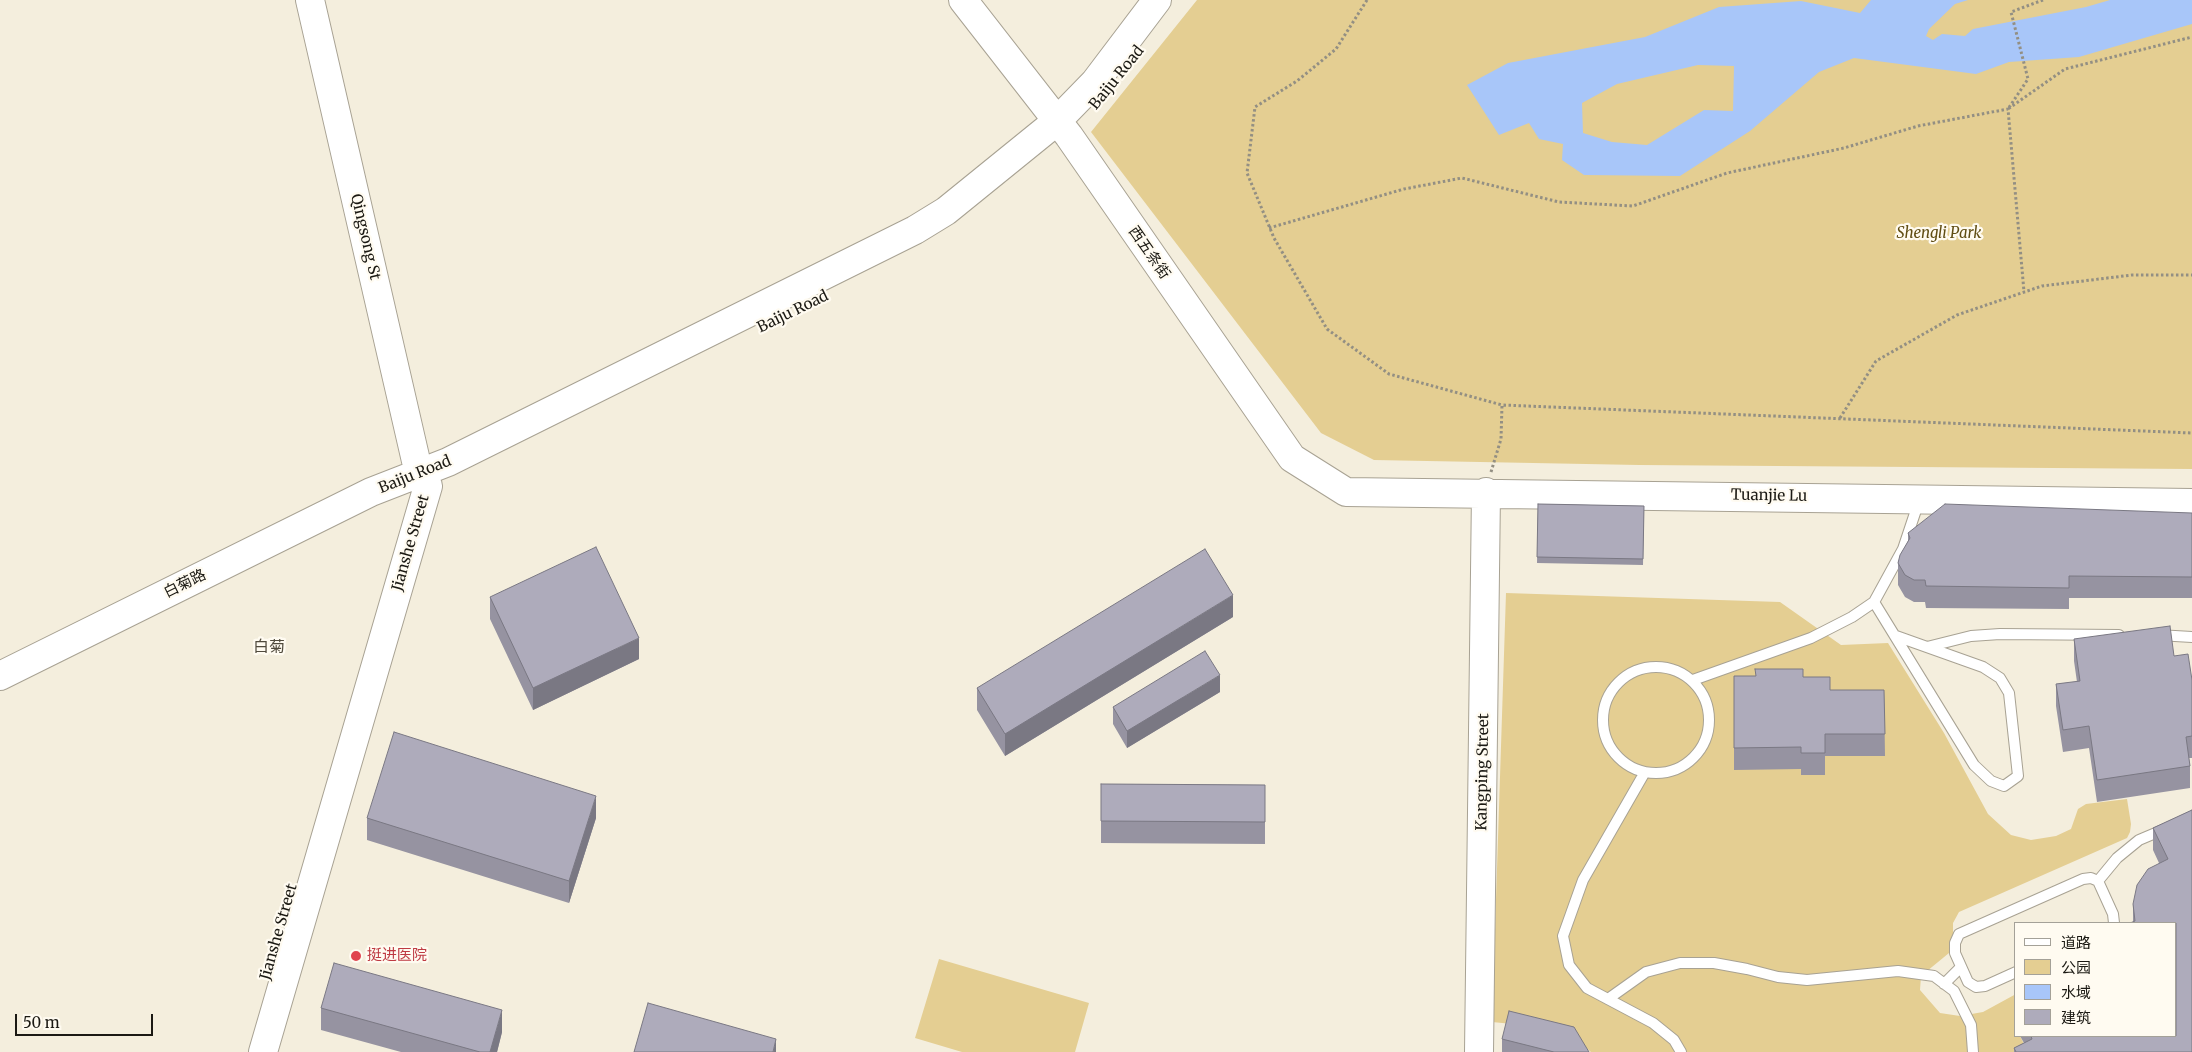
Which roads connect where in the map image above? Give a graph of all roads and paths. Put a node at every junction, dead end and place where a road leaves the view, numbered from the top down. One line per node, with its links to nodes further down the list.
1 (310, 0): 16 (street, Qingsong St)
2 (963, 0): 9 (street, 西五条街)
3 (1157, 0): 9 (street, Baiju Road)
4 (1178, 0): 9 (street, Baiju Road)
5 (1367, 0): 10 (path)
6 (2043, 0): 8 (path)
7 (2192, 37): 8 (path)
8 (2008, 109): 10 (path); 12 (path)
9 (1063, 129): 16 (street, Baiju Road); 18 (street, 西五条街)
10 (1269, 228): 13 (path)
11 (2192, 275): 12 (path)
12 (2024, 292): 14 (path)
13 (1502, 405): 14 (path); 19 (path)
14 (1840, 419): 15 (path)
15 (2192, 433)
16 (419, 483): 17 (street, Baiju Road); 36 (street, Jianshe Street); 37 (street, Jianshe Street)
17 (371, 492): 26 (street, 白菊路)
18 (1346, 492): 19 (street, Tuanjie Lu)
19 (1486, 492): 20 (street, Tuanjie Lu); 38 (street, Kangping Street)
20 (1920, 498): 21 (street, Tuanjie Lu); 22 (lane)
21 (2192, 503)
22 (1874, 602): 23 (lane); 27 (lane)
23 (1896, 636): 25 (lane); 25 (lane)
24 (2192, 637): 25 (lane)
25 (1927, 647)
26 (0, 676)
27 (1693, 680): 28 (lane); 28 (lane)
28 (1645, 772): 35 (lane)
29 (2174, 824): 30 (lane)
30 (2098, 882): 31 (lane); 32 (lane)
31 (2114, 922)
32 (1961, 966): 33 (lane); 34 (lane)
33 (2014, 973)
34 (1944, 984): 35 (lane); 40 (lane)
35 (1608, 998): 39 (lane)
36 (243, 1052)
37 (263, 1052)
38 (1479, 1052)
39 (1681, 1052)
40 (1973, 1052)

